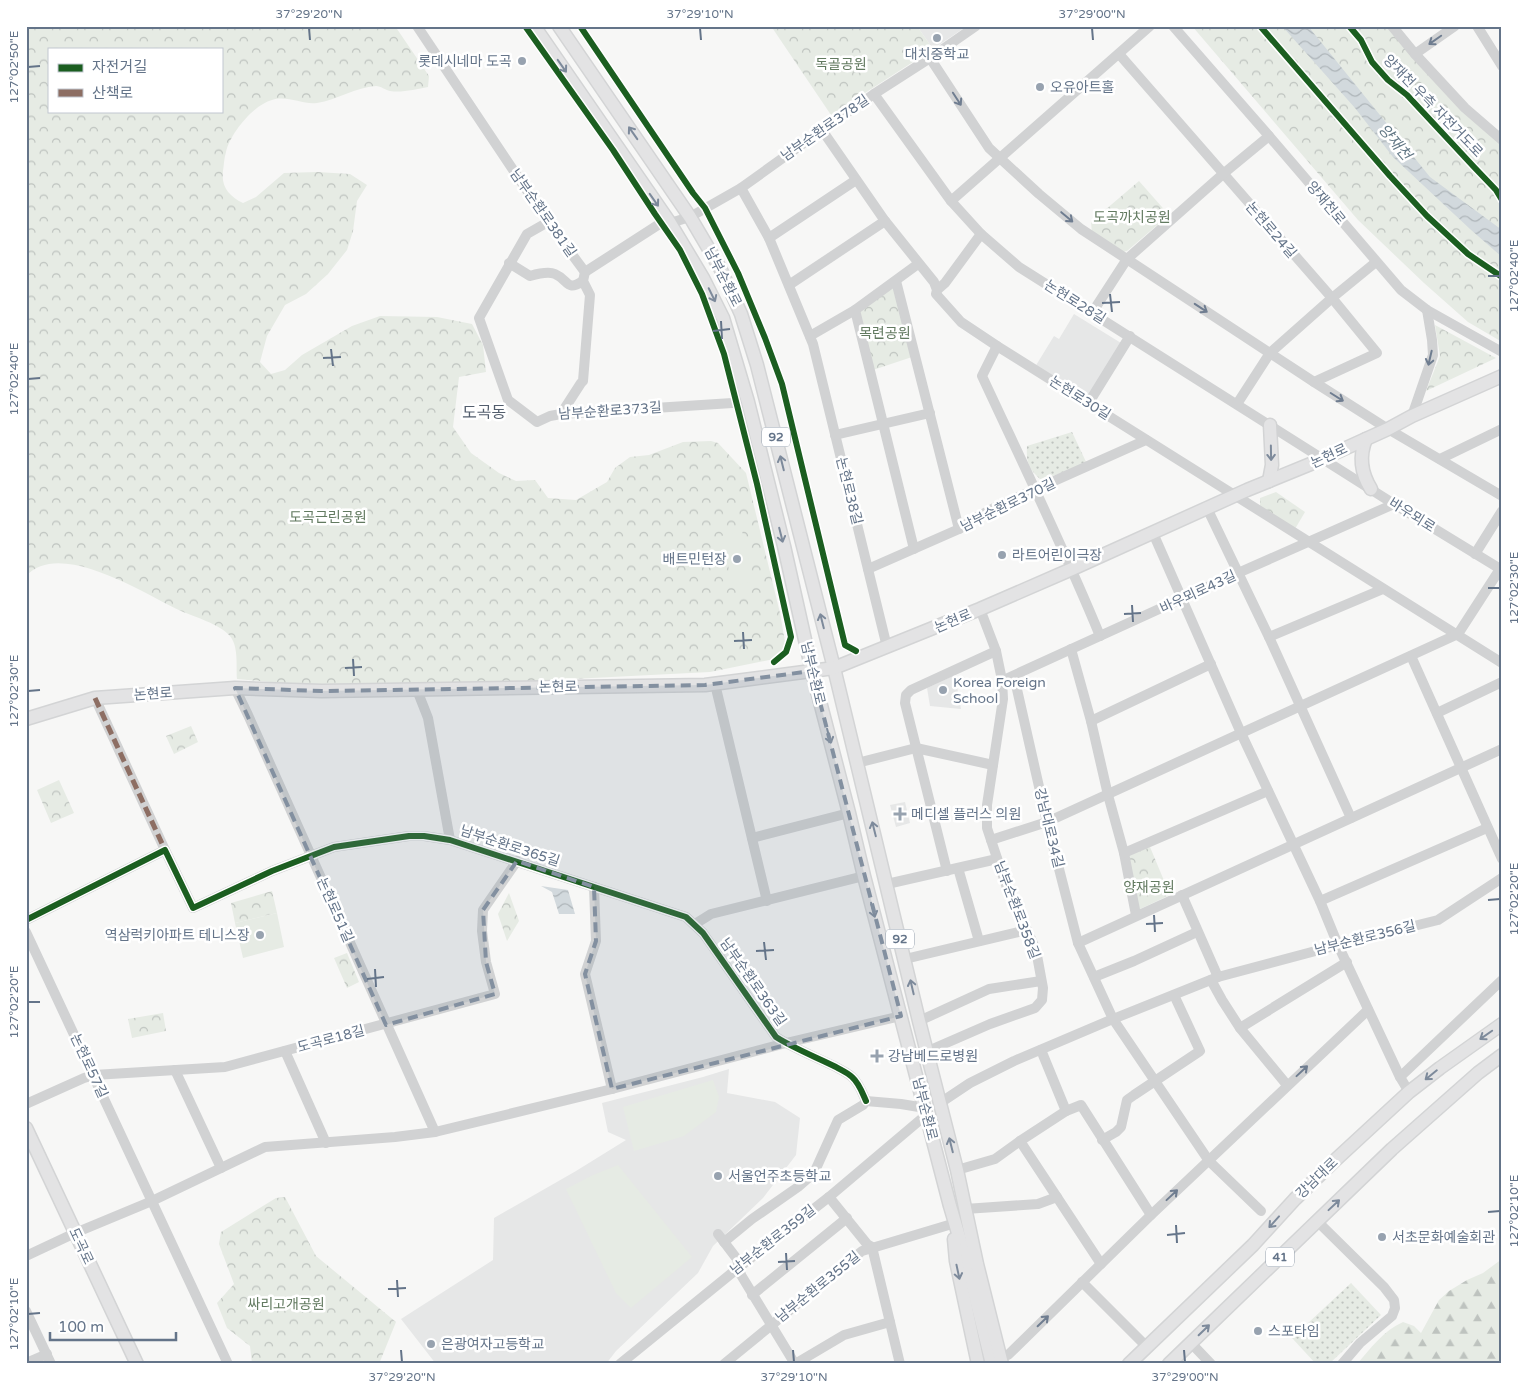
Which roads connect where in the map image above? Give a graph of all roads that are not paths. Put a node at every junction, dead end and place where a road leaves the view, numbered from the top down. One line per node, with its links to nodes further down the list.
1 (417, 26): 25 (street, 남부순환로381길)
2 (534, 26): 26 (main road, 남부순환로 / 92, one-way to 26)
3 (559, 26): 23 (main road, 남부순환로 / 92, one-way to 3)
4 (976, 26): 12 (street, 남부순환로378길)
5 (1150, 26): 10 (street)
6 (1173, 26): 16 (street, 양재천로)
7 (1392, 26): 11 (street)
8 (1454, 26): 11 (street, one-way to 11)
9 (1477, 26): 13 (street)
10 (1119, 54): 18 (street); 19 (street, 논현로24길)
11 (1415, 54): 17 (street)
12 (930, 58): 14 (street, 남부순환로378길); 18 (street, one-way to 18)
13 (1502, 66)
14 (874, 94): 15 (street, 남부순환로378길); 22 (street, 논현로28길)
15 (822, 130): 20 (street, 논현로30길); 21 (street, 남부순환로378길)
16 (1269, 136): 19 (street); 30 (street, 양재천로)
17 (1502, 140)
18 (999, 158): 22 (street); 29 (street, one-way to 29)
19 (1223, 174): 29 (street); 39 (street, 논현로24길)
20 (856, 180): 24 (street, 논현로30길); 28 (street)
21 (741, 188): 23 (street, 남부순환로378길); 28 (street, 논현로38길)
22 (951, 201): 27 (street, 논현로28길)
23 (690, 217): 26 (street, 남부순환로378길); 33 (main road, 남부순환로 / 92)
24 (885, 221): 32 (street, 논현로30길); 37 (street)
25 (548, 222): 31 (street); 34 (street, 남부순환로381길)
26 (670, 223): 34 (street, 남부순환로378길); 35 (main road, 남부순환로 / 92)
27 (981, 234): 38 (street); 42 (street, 논현로28길)
28 (769, 238): 37 (street, 논현로38길)
29 (1127, 259): 42 (street); 47 (street, one-way to 47)
30 (1376, 262): 39 (street); 41 (street, 양재천로)
31 (509, 264): 34 (street); 54 (street, 남부순환로373길)
32 (918, 264): 36 (street); 38 (street, 논현로30길)
33 (720, 268): 35 (main road); 94 (main road, 남부순환로 / 92, one-way to 33)
34 (584, 277): 54 (street, 남부순환로381길)
35 (703, 278): 50 (main road, 남부순환로 / 92, one-way to 50)
36 (896, 281): 40 (street); 53 (street)
37 (789, 285): 43 (street, 논현로38길)
38 (937, 290): 45 (street, 논현로30길)
39 (1332, 298): 47 (street); 49 (street, 논현로24길)
40 (855, 310): 43 (street); 56 (street)
41 (1427, 310): 46 (street, 양재천로); 55 (street, one-way to 55)
42 (1092, 313): 44 (street, 논현로28길)
43 (810, 336): 60 (street, 논현로38길)
44 (1130, 336): 51 (street); 52 (street, 논현로28길)
45 (997, 346): 51 (street, 논현로30길); 67 (street)
46 (1502, 352)
47 (1270, 353): 49 (street); 52 (street)
48 (1502, 376): 55 (main road, 논현로)
49 (1314, 382): 58 (street, one-way to 58)
50 (748, 402): 54 (street, 남부순환로373길); 95 (main road, 남부순환로 / 92, one-way to 95)
51 (1088, 404): 62 (street, 논현로30길)
52 (1237, 404): 57 (street, 논현로28길)
53 (930, 413): 56 (street); 73 (street)
54 (561, 414)
55 (1412, 416): 58 (main road, 논현로)
56 (882, 423): 60 (street); 76 (street)
57 (1270, 424): 63 (street, 논현로28길); 65 (main road, one-way to 65)
58 (1388, 429): 61 (main road, 논현로); 64 (street)
59 (1502, 429): 64 (street)
60 (835, 435): 78 (street, 논현로38길)
61 (1366, 439): 63 (main road, 논현로); 66 (main road)
62 (1146, 440): 67 (street, 남부순환로370길); 68 (street, 논현로30길)
63 (1323, 458): 65 (main road, 논현로); 66 (street, 바우뫼로)
64 (1440, 459): 69 (street)
65 (1269, 481): 68 (main road, 논현로)
66 (1371, 489): 70 (street, 바우뫼로)
67 (1034, 490): 73 (street, 남부순환로370길); 79 (street)
68 (1235, 496): 71 (main road, 논현로); 75 (street, 논현로30길)
69 (1502, 496)
70 (1394, 504): 75 (street, 바우뫼로43길); 77 (street, 바우뫼로)
71 (1207, 508): 74 (main road, 논현로); 81 (street)
72 (1502, 511): 77 (street)
73 (959, 529): 76 (street, 남부순환로370길)
74 (1153, 533): 79 (main road, 논현로); 83 (street)
75 (1308, 542): 81 (street, 바우뫼로43길); 82 (street, 논현로30길)
76 (914, 549): 78 (street, 남부순환로370길)
77 (1475, 554): 80 (street, 바우뫼로)
78 (868, 569): 88 (street, 논현로38길)
79 (1072, 569): 84 (main road, 논현로); 86 (street)
80 (1501, 570): 85 (street)
81 (1238, 573): 83 (street, 바우뫼로43길); 87 (street)
82 (1383, 589): 85 (street, 논현로30길); 87 (street)
83 (1182, 600): 86 (street, 바우뫼로43길); 93 (street)
84 (980, 609): 88 (main road, 논현로); 90 (street, 남부순환로358길)
85 (1458, 634): 91 (street); 92 (street, 논현로30길)
86 (1100, 636): 89 (street, 바우뫼로43길)
87 (1269, 637): 103 (street)
88 (887, 646): 94 (main road, 논현로)
89 (1071, 649): 96 (street, 바우뫼로43길); 106 (street)
90 (996, 652): 97 (street, 남부순환로358길); 108 (street)
91 (1411, 656): 103 (street); 104 (street)
92 (1502, 663)
93 (1211, 664): 106 (street); 107 (street)
94 (834, 668): 95 (main road, 논현로); 110 (main road, 남부순환로 / 92)
95 (812, 671): 99 (main road, 논현로); 115 (main road, 남부순환로 / 92, one-way to 115)
96 (1014, 676): 97 (street, 바우뫼로43길); 117 (street, 강남대로34길)
97 (1002, 680): 111 (street, 남부순환로358길)
98 (1502, 682): 104 (street)
99 (715, 684): 101 (main road, 논현로); 119 (street)
100 (235, 688): 101 (main road, 논현로); 102 (main road, 논현로); 125 (street, 논현로51길)
101 (417, 690): 120 (street)
102 (95, 698): 105 (main road, 논현로); 123 (street)
103 (1300, 707): 107 (street); 116 (street)
104 (1438, 713): 112 (street)
105 (26, 719)
106 (1091, 721): 114 (street)
107 (1241, 733): 113 (street); 114 (street)
108 (916, 748): 110 (street); 111 (street); 130 (street)
109 (1502, 749): 112 (street)
110 (857, 763): 133 (main road, 남부순환로 / 92, one-way to 110)
111 (993, 765): 121 (street, 남부순환로358길)
112 (1462, 768): 116 (street); 118 (street)
113 (1268, 791): 122 (street); 124 (street)
114 (1108, 795): 117 (street); 124 (street)
115 (849, 813): 119 (street); 131 (main road, 남부순환로 / 92)
116 (1351, 818): 122 (street)
117 (1047, 822): 121 (street); 145 (street, 강남대로34길)
118 (1487, 828): 127 (street); 137 (street)
119 (752, 838): 136 (street)
120 (450, 840): 125 (street, 남부순환로365길); 128 (street, 남부순환로365길)
121 (991, 840): 126 (street, 남부순환로358길)
122 (1294, 845): 135 (street); 137 (street)
123 (165, 850): 125 (street, 남부순환로365길); 139 (street)
124 (1124, 853): 138 (street)
125 (310, 855): 159 (street, 논현로51길)
126 (997, 859): 129 (street); 141 (street, 남부순환로358길)
127 (1502, 859)
128 (517, 861): 134 (street, 남부순환로365길); 159 (street, 도곡로18길)
129 (958, 868): 130 (street); 144 (street)
130 (947, 871): 133 (street)
131 (864, 876): 136 (street); 155 (main road, 남부순환로 / 92, one-way to 155)
132 (1502, 878): 146 (street, 남부순환로356길)
133 (887, 884): 147 (main road, 남부순환로 / 92)
134 (594, 887): 140 (street, 남부순환로365길); 171 (street)
135 (1182, 895): 138 (street); 143 (street)
136 (767, 901): 140 (street)
137 (1320, 901): 146 (street)
138 (1136, 915): 145 (street)
139 (26, 920)
140 (695, 924): 161 (street, 남부순환로363길)
141 (1027, 930): 144 (street); 151 (street, 남부순환로358길)
142 (26, 932): 167 (street, 논현로57길)
143 (1197, 932): 149 (street); 150 (street)
144 (979, 941): 147 (street)
145 (1078, 942): 149 (street, 강남대로34길)
146 (1338, 945): 148 (street); 150 (street, 남부순환로356길)
147 (905, 959): 157 (main road, 남부순환로 / 92, one-way to 147)
148 (1346, 962): 154 (street); 160 (street)
149 (1094, 977): 156 (street, 강남대로34길)
150 (1215, 979): 153 (street, 남부순환로356길); 160 (street)
151 (1041, 980): 157 (street); 163 (street, 남부순환로358길)
152 (1502, 980): 168 (street)
153 (1174, 995): 156 (street, 남부순환로356길); 169 (street)
154 (1368, 1010): 168 (street); 170 (street, one-way to 154)
155 (901, 1016): 161 (street, 남부순환로363길); 176 (main road, 남부순환로 / 92)
156 (1113, 1019): 162 (street, 남부순환로356길); 169 (street, 강남대로34길)
157 (920, 1020): 163 (main road, 남부순환로 / 92)
158 (1502, 1024): 172 (main road, 강남대로 / 41, one-way to 172)
159 (386, 1025): 164 (street, 도곡로18길); 179 (street, 논현로51길)
160 (1240, 1028): 170 (street)
161 (786, 1043): 171 (street, 남부순환로363길); 173 (street, 남부순환로363길)
162 (1041, 1050): 174 (street, 남부순환로356길); 177 (street)
163 (928, 1051): 174 (main road, 남부순환로 / 92)
164 (285, 1052): 166 (street, 도곡로18길); 182 (street)
165 (1502, 1055): 194 (main road, 41, one-way to 165)
166 (175, 1070): 167 (street, 도곡로18길); 184 (street)
167 (94, 1076): 175 (street, 도곡로18길); 188 (street, 논현로57길)
168 (1400, 1077): 172 (street)
169 (1154, 1081): 180 (street); 183 (street, 강남대로34길)
170 (1287, 1086): 183 (street)
171 (612, 1089): 179 (street, 남부순환로363길)
172 (1409, 1092): 207 (main road, 강남대로 / 41, one-way to 207)
173 (866, 1100): 176 (street); 200 (street)
174 (940, 1103): 185 (main road, 남부순환로 / 92, one-way to 174)
175 (26, 1104)
176 (925, 1112): 186 (street, 남부순환로359길); 189 (main road, 남부순환로 / 92)
177 (1066, 1112): 180 (street); 181 (street)
178 (26, 1128): 196 (main road, 도곡로)
179 (435, 1132): 182 (street, 남부순환로363길)
180 (1102, 1140): 192 (street)
181 (1020, 1141): 185 (street); 187 (street)
182 (326, 1143): 184 (street, 남부순환로363길)
183 (1209, 1162): 191 (street, 강남대로34길); 192 (street, one-way to 183)
184 (221, 1168): 188 (street, 남부순환로363길)
185 (957, 1170): 190 (main road, 남부순환로 / 92)
186 (829, 1196): 193 (street); 200 (street, 남부순환로359길)
187 (1057, 1197): 190 (street); 199 (street)
188 (152, 1201): 196 (street, 남부순환로363길); 212 (street, 논현로57길)
189 (950, 1206): 195 (main road); 218 (main road, 남부순환로 / 92)
190 (965, 1210): 209 (main road, 남부순환로)
191 (1260, 1211)
192 (1151, 1215): 199 (street)
193 (847, 1218): 197 (street); 202 (street)
194 (1317, 1221): 206 (main road, 41, one-way to 194); 222 (street)
195 (952, 1224): 197 (street, 남부순환로355길); 217 (main road, one-way to 217)
196 (75, 1233): 198 (street, 남부순환로363길); 211 (main road, 도곡로)
197 (872, 1247): 204 (street); 205 (street, 남부순환로355길)
198 (26, 1256)
199 (1101, 1264): 201 (street)
200 (738, 1268): 202 (street); 213 (street, 남부순환로359길)
201 (1082, 1282): 207 (street); 209 (street, one-way to 201)
202 (752, 1294): 205 (street)
203 (26, 1311): 208 (street)
204 (890, 1322): 215 (street); 216 (street)
205 (772, 1325): 214 (street, 남부순환로355길); 215 (street)
206 (1191, 1344): 220 (main road, 41); 221 (street)
207 (1147, 1348): 219 (main road, 강남대로 / 41)
208 (49, 1359): 210 (street)
209 (1008, 1362)
210 (26, 1364)
211 (137, 1364)
212 (228, 1364)
213 (620, 1364)
214 (724, 1364)
215 (795, 1364)
216 (900, 1364)
217 (978, 1364)
218 (992, 1364)
219 (1129, 1364)
220 (1169, 1364)
221 (1212, 1364)
222 (1342, 1364)

